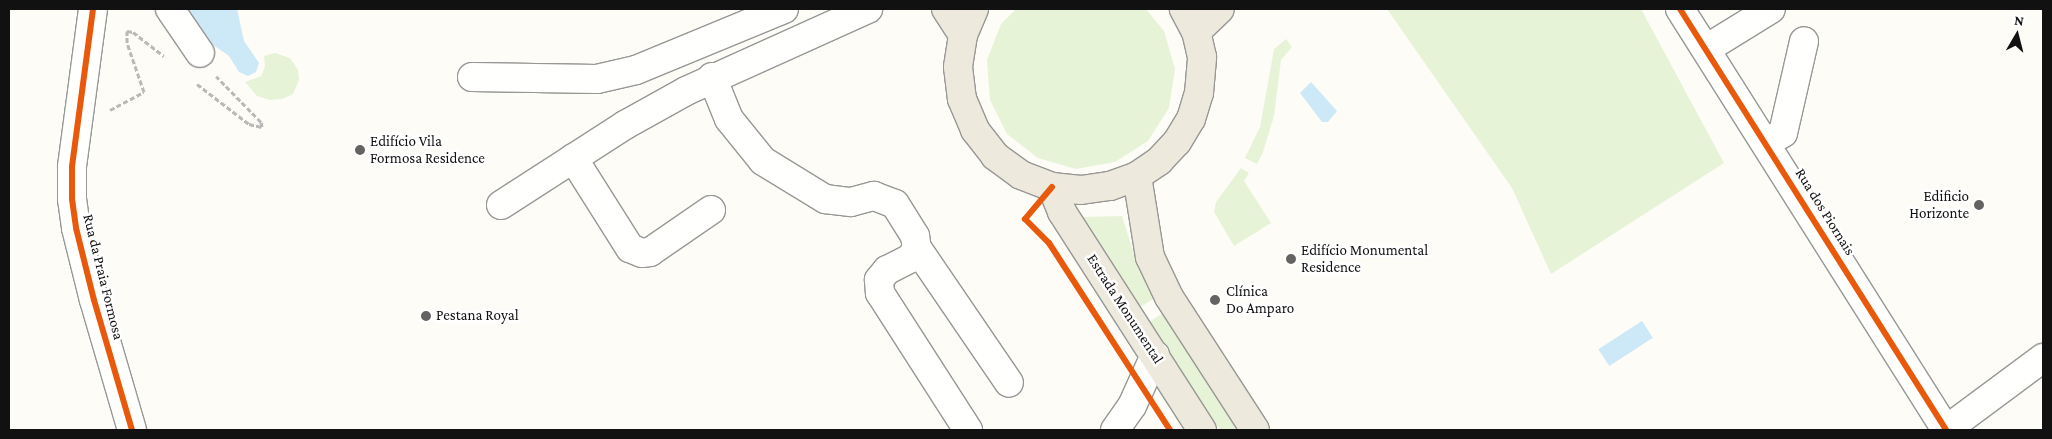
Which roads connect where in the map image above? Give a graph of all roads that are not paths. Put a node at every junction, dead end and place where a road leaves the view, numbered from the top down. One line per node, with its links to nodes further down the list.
1 (94, 9): 27 (street, Rua da Praia Formosa)
2 (170, 9): 14 (street)
3 (784, 9): 15 (street)
4 (868, 9): 16 (street)
5 (946, 9): 11 (main road)
6 (974, 9): 11 (main road)
7 (1220, 9): 10 (main road)
8 (1680, 9): 13 (street, Rua dos Piornais)
9 (1771, 9): 13 (street)
10 (1190, 20): 19 (main road)
11 (963, 35): 20 (main road)
12 (1804, 41): 17 (street)
13 (1706, 49): 17 (street, Rua dos Piornais)
14 (200, 53)
15 (472, 77)
16 (712, 77): 18 (street); 23 (street)
17 (1767, 142): 32 (street, Rua dos Piornais)
18 (573, 158): 21 (street); 22 (street)
19 (1137, 176): 20 (main road); 31 (main road)
20 (1052, 187): 24 (main road, Estrada Monumental)
21 (500, 205)
22 (711, 210)
23 (917, 248): 26 (street); 28 (street)
24 (1154, 355): 29 (street); 30 (main road, Estrada Monumental)
25 (2043, 358): 32 (street)
26 (1009, 383)
27 (132, 430)
28 (968, 430)
29 (1114, 430)
30 (1202, 430)
31 (1255, 430)
32 (1946, 430)

